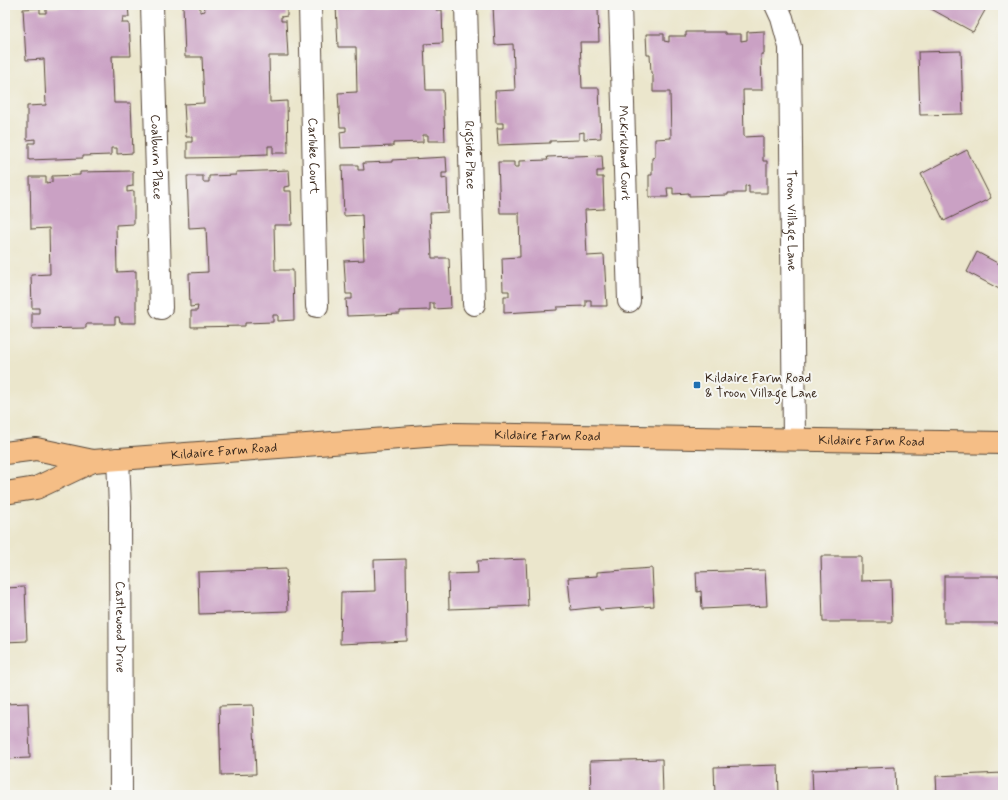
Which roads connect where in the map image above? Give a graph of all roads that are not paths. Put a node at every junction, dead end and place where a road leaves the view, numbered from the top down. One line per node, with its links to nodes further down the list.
1 (152, 5): 9 (street, Coalburn Place)
2 (310, 5): 8 (street, Carluke Court)
3 (466, 5): 7 (street, Rigside Place)
4 (620, 5): 6 (street, McKirkland Court)
5 (776, 5): 10 (street, Troon Village Lane)
6 (629, 301)
7 (474, 304)
8 (317, 306)
9 (161, 308)
10 (794, 439): 11 (main road, Kildaire Farm Road); 13 (main road, Kildaire Farm Road)
11 (1003, 443)
12 (5, 453): 14 (main road, Kildaire Farm Road)
13 (118, 459): 14 (main road, Kildaire Farm Road); 16 (street, Castlewood Drive)
14 (93, 461): 15 (main road, Kildaire Farm Road)
15 (5, 493)
16 (121, 795)

